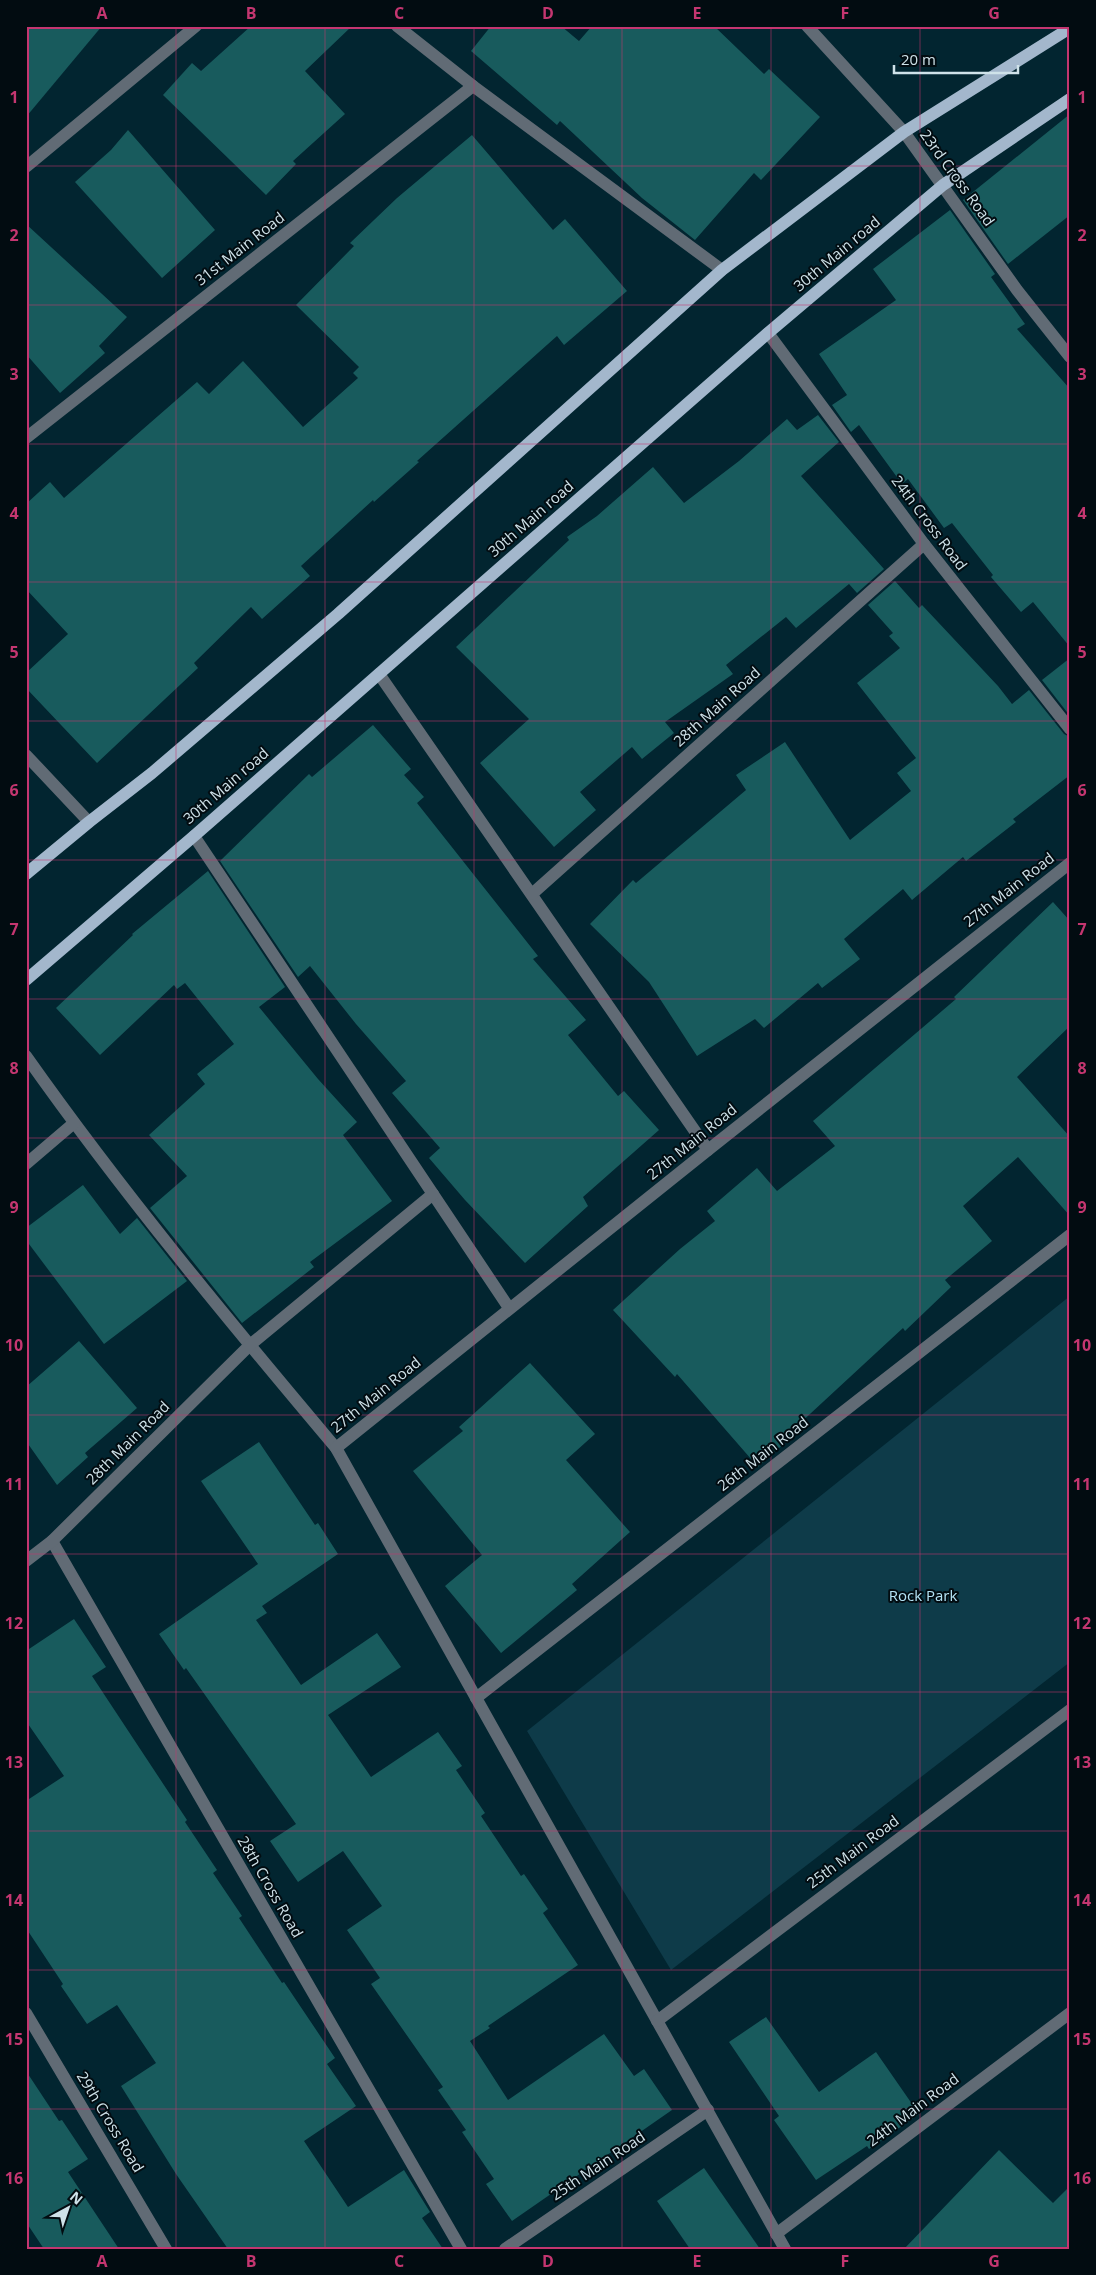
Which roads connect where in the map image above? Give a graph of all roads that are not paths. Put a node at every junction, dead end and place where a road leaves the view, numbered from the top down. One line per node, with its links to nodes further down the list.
1 (196, 26): 8 (street)
2 (397, 26): 5 (street)
3 (807, 26): 7 (street, 23rd Cross Road)
4 (1070, 28): 7 (main road)
5 (473, 86): 10 (street); 13 (street, 31st Main Road)
6 (1070, 99): 9 (main road, 30th Main road)
7 (904, 132): 9 (street, 23rd Cross Road); 10 (main road)
8 (26, 167)
9 (943, 185): 11 (main road, 30th Main road); 12 (street, 23rd Cross Road)
10 (722, 270): 18 (main road)
11 (768, 333): 14 (street, 24th Cross Road); 15 (main road, 30th Main road)
12 (1070, 357)
13 (26, 438)
14 (924, 544): 16 (street, 24th Cross Road); 22 (street, 28th Main Road)
15 (379, 674): 19 (main road, 30th Main road); 22 (street)
16 (1070, 729)
17 (26, 755): 18 (street)
18 (89, 822): 21 (main road)
19 (194, 836): 23 (main road, 30th Main road); 28 (street)
20 (1070, 863): 26 (street, 27th Main Road)
21 (26, 874)
22 (532, 894): 26 (street)
23 (26, 980)
24 (26, 1056): 25 (street)
25 (74, 1123): 27 (street); 31 (street)
26 (708, 1150): 30 (street, 27th Main Road)
27 (26, 1164)
28 (433, 1194): 30 (street); 31 (street, 28th Main Road)
29 (1070, 1235): 35 (street, 26th Main Road)
30 (510, 1308): 32 (street, 27th Main Road)
31 (250, 1346): 32 (street); 33 (street, 28th Main Road)
32 (336, 1448): 35 (street)
33 (52, 1541): 34 (street, 28th Main Road); 43 (street, 28th Cross Road)
34 (26, 1562)
35 (476, 1698): 39 (street)
36 (1070, 1710): 39 (street, 25th Main Road)
37 (1070, 2012): 41 (street, 24th Main Road)
38 (26, 2013): 42 (street, 29th Cross Road)
39 (657, 2021): 40 (street)
40 (708, 2110): 41 (street); 44 (street, 25th Main Road)
41 (776, 2234): 45 (street)
42 (166, 2249)
43 (460, 2249)
44 (505, 2249)
45 (784, 2249)

